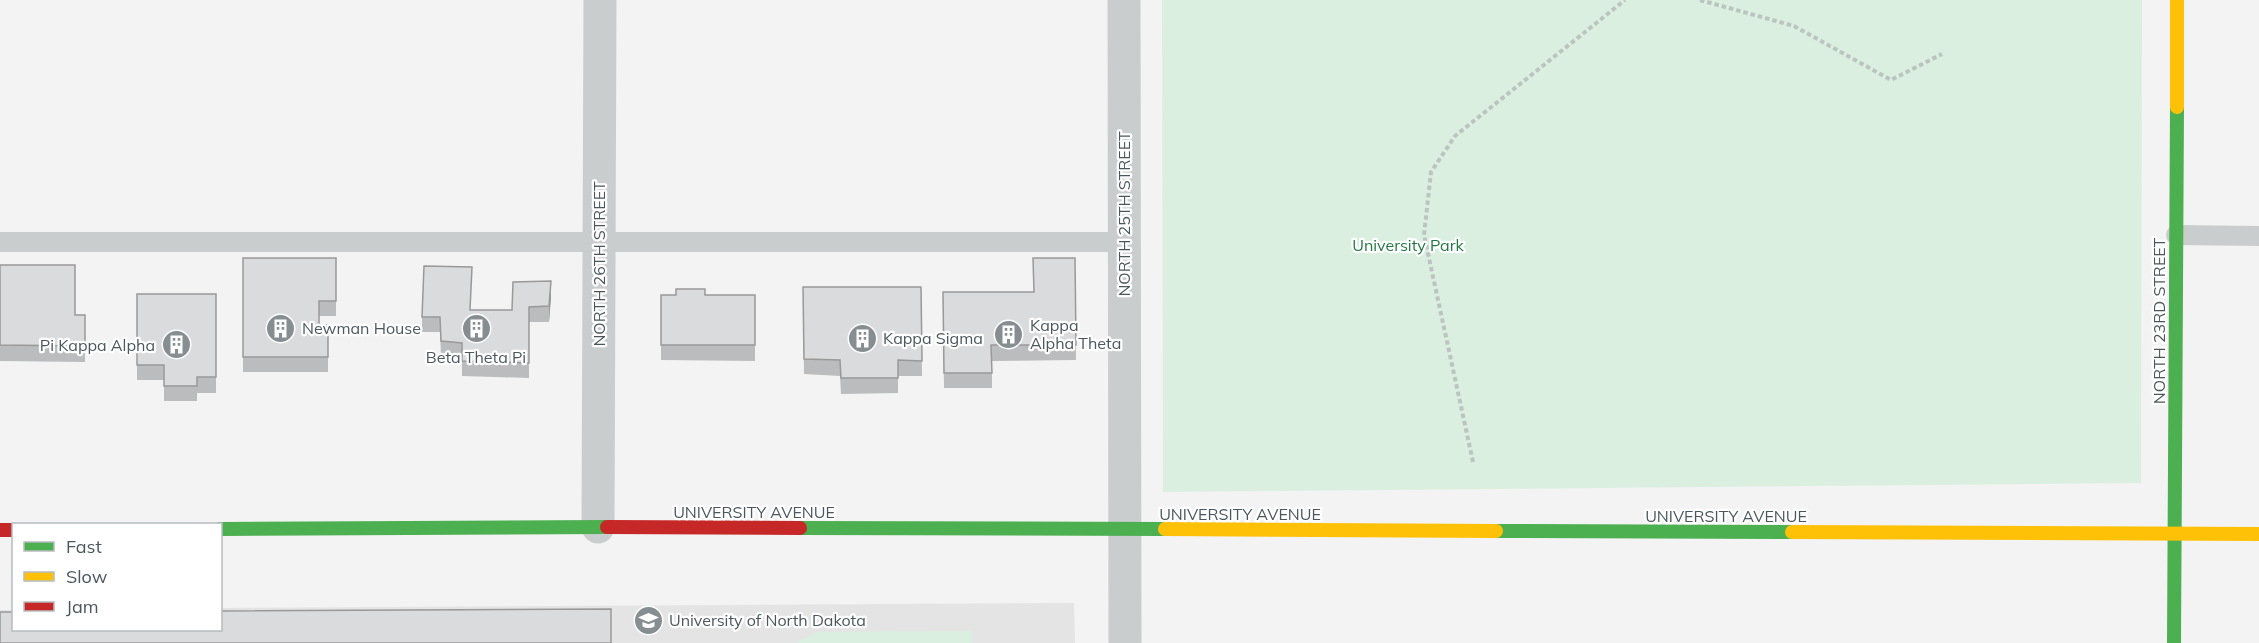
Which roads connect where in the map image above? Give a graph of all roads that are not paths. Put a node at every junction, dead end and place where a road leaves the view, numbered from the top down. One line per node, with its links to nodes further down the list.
1 (600, 0): 8 (street, NORTH 26TH STREET)
2 (1124, 0): 7 (street, NORTH 25TH STREET)
3 (2177, 0): 4 (street, NORTH 23RD STREET)
4 (2176, 235): 5 (lane); 12 (street, NORTH 23RD STREET)
5 (2259, 236)
6 (0, 242): 8 (lane)
7 (1124, 242): 8 (lane); 11 (street, NORTH 25TH STREET)
8 (599, 243): 9 (street, NORTH 26TH STREET)
9 (598, 527): 10 (street, UNIVERSITY AVENUE); 11 (street, UNIVERSITY AVENUE)
10 (222, 529)
11 (1124, 530): 12 (street, UNIVERSITY AVENUE); 14 (street, NORTH 25TH STREET)
12 (2175, 534): 13 (street, UNIVERSITY AVENUE); 15 (street, NORTH 23RD STREET)
13 (2259, 534)
14 (1125, 643)
15 (2174, 643)

